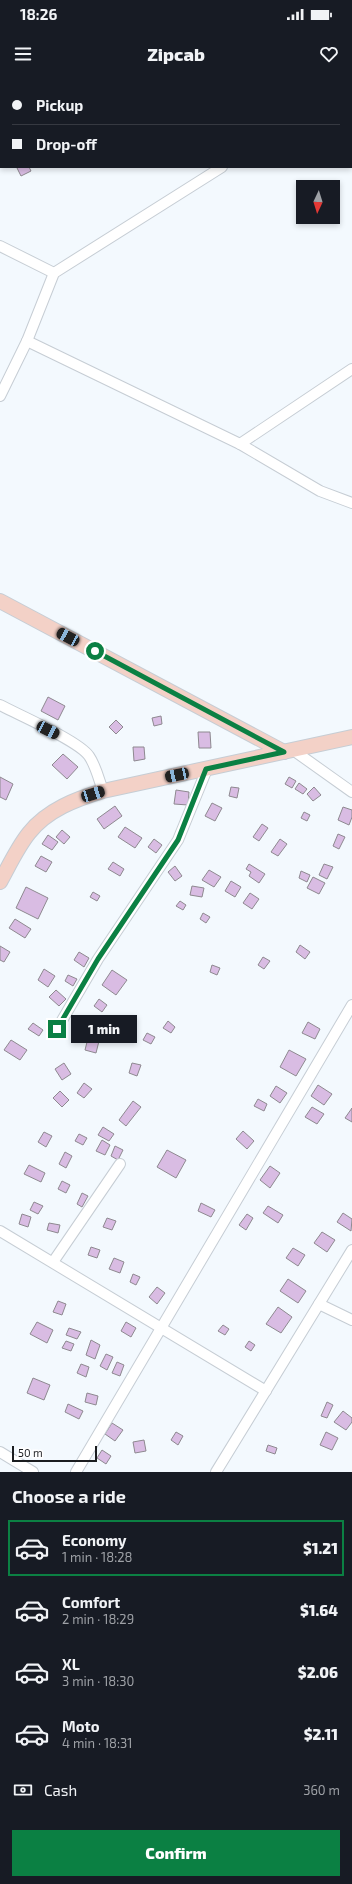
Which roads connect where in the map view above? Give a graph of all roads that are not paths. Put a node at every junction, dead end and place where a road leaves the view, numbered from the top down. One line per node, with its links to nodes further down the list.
1 (210, 170): 3 (street)
2 (0, 246): 3 (street)
3 (54, 273): 4 (street)
4 (27, 341): 6 (street); 7 (street)
5 (352, 369): 7 (street)
6 (0, 396)
7 (240, 444): 8 (street)
8 (352, 503)
9 (0, 601): 12 (street)
10 (0, 706): 14 (street)
11 (352, 738): 12 (street)
12 (289, 751): 13 (street); 15 (street)
13 (206, 769): 14 (street); 18 (street)
14 (103, 791): 16 (street)
15 (352, 792)
16 (0, 882)
17 (352, 1005): 25 (street)
18 (57, 1029)
19 (120, 1164): 22 (street)
20 (0, 1231): 22 (street)
21 (352, 1250): 23 (street)
22 (53, 1262): 25 (street)
23 (319, 1304): 24 (street); 26 (street)
24 (352, 1320)
25 (162, 1327): 26 (street); 29 (street)
26 (266, 1391): 30 (street)
27 (0, 1452): 28 (street)
28 (33, 1472)
29 (76, 1472)
30 (216, 1472)

